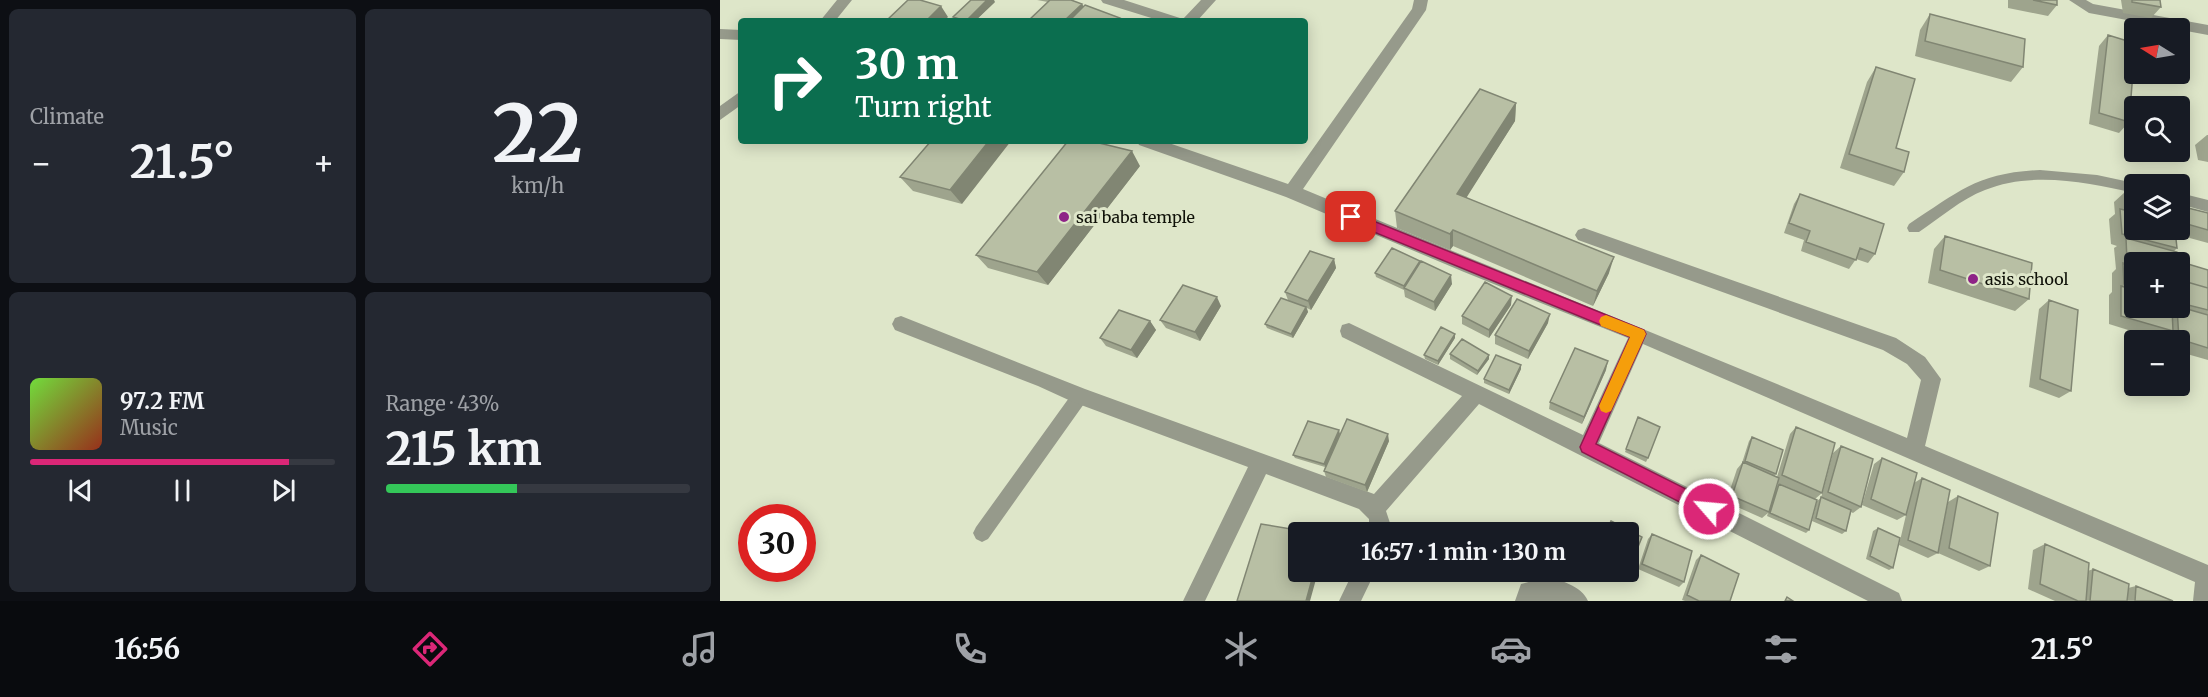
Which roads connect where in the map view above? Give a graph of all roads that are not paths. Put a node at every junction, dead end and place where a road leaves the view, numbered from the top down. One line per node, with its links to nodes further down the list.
1 (845, 0): 6 (street)
2 (1108, 0): 7 (street)
3 (1209, 0): 8 (street)
4 (1421, 0): 16 (street)
5 (2076, 0): 9 (street)
6 (830, 18)
7 (1167, 18)
8 (1192, 18)
9 (2208, 30)
10 (720, 34): 11 (street)
11 (738, 35)
12 (738, 99): 13 (street)
13 (720, 114)
14 (1155, 144): 16 (street)
15 (2124, 185): 19 (lane)
16 (1292, 192): 23 (street)
17 (2190, 202): 18 (lane)
18 (2208, 206)
19 (1914, 228)
20 (1584, 236): 27 (street)
21 (901, 324): 25 (street)
22 (1349, 332): 24 (street)
23 (1639, 334): 26 (street); 27 (street)
24 (1476, 394): 26 (street); 29 (street)
25 (1080, 396): 28 (street); 31 (lane)
26 (1587, 447): 38 (street)
27 (1914, 450): 32 (street)
28 (1261, 462): 29 (street); 34 (street)
29 (1375, 508): 30 (street)
30 (1381, 522)
31 (982, 533)
32 (2208, 576): 39 (street)
33 (1359, 582): 35 (street)
34 (1194, 601)
35 (1350, 601)
36 (1526, 601): 37 (street)
37 (1577, 601)
38 (1891, 601)
39 (2204, 601)

